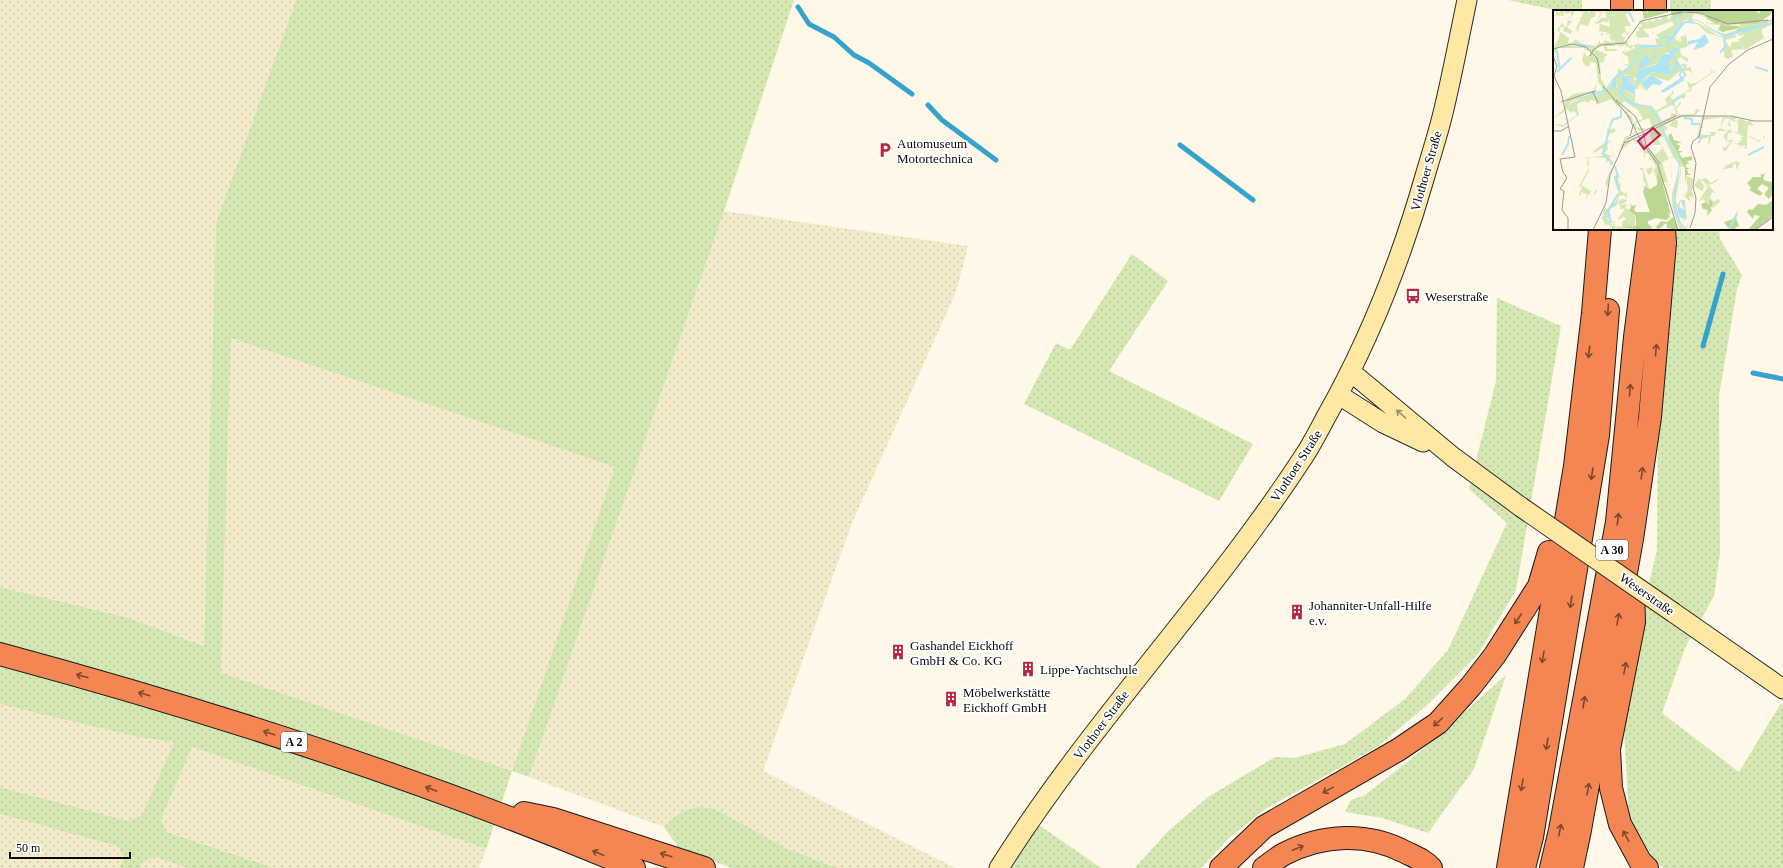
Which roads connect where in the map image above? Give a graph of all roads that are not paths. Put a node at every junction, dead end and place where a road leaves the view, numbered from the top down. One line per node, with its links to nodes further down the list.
1 (1467, 0): 6 (main road, Vlothoer Straße)
2 (1600, 230): 9 (highway, one-way to 9)
3 (1614, 230): 21 (highway, A 30, one-way to 21)
4 (1649, 230): 22 (highway, A 30, one-way to 4)
5 (1664, 230): 10 (highway, one-way to 5)
6 (1351, 372): 7 (main road, Vlothoer Straße); 8 (main road, Weserstraße, one-way to 6)
7 (1339, 395): 8 (main road, Weserstraße); 16 (main road, Vlothoer Straße)
8 (1453, 457): 12 (main road, Weserstraße, bridge)
9 (1575, 466): 17 (highway, one-way to 17); 20 (highway, one-way to 20)
10 (1632, 540): 23 (highway, one-way to 10); 24 (highway, one-way to 10)
11 (0, 654): 13 (highway, A 2, one-way to 11)
12 (1783, 689)
13 (468, 802): 14 (highway, A 2, one-way to 13); 15 (highway, one-way to 13)
14 (634, 868)
15 (704, 868)
16 (999, 868)
17 (1221, 868)
18 (1264, 868): 19 (highway, one-way to 19)
19 (1431, 868)
20 (1508, 868)
21 (1524, 868)
22 (1551, 868)
23 (1572, 868)
24 (1647, 868)

